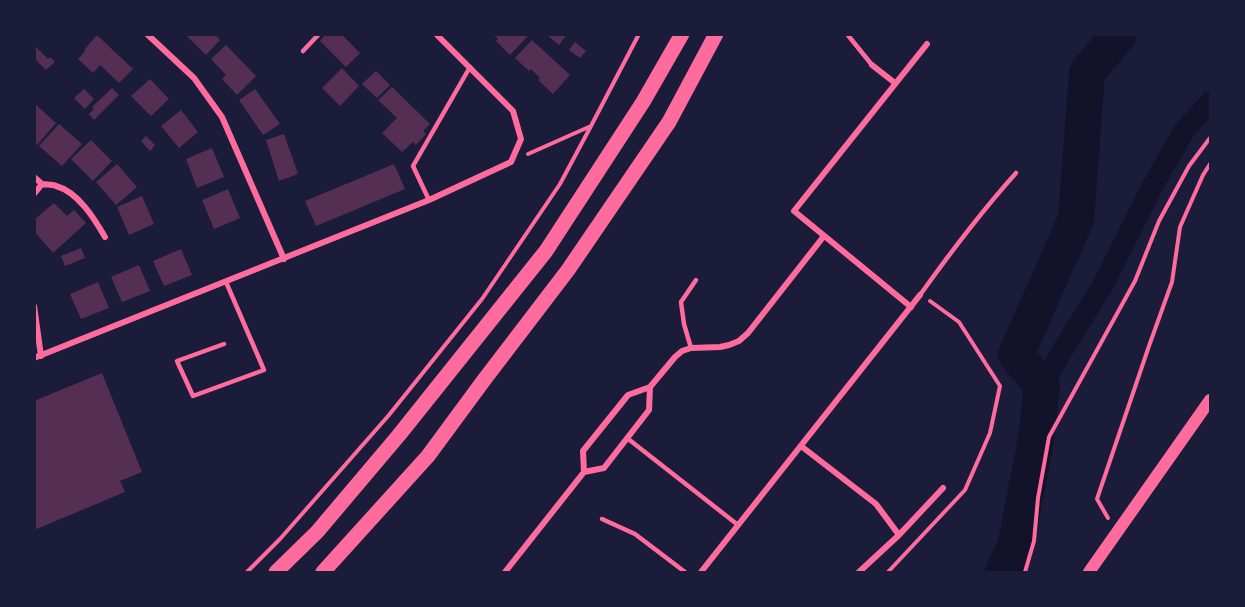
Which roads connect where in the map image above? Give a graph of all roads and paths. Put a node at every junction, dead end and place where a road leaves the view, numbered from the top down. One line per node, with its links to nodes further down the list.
1 (147, 34): 24 (street)
2 (319, 34): 9 (lane)
3 (436, 34): 11 (street)
4 (639, 34): 13 (path)
5 (682, 34): 44 (highway)
6 (716, 34): 45 (highway)
7 (848, 34): 10 (lane)
8 (927, 44): 12 (street)
9 (303, 51)
10 (872, 64): 12 (street)
11 (470, 67): 15 (street); 21 (lane)
12 (895, 83): 22 (street)
13 (591, 126): 15 (path); 43 (path)
14 (1210, 138): 51 (path)
15 (511, 162): 21 (street)
16 (1210, 164): 41 (path)
17 (1016, 173): 27 (lane)
18 (34, 177): 19 (street)
19 (42, 184): 20 (street); 23 (street)
20 (34, 194)
21 (429, 200): 24 (street)
22 (824, 236): 29 (street); 31 (street)
23 (105, 237)
24 (284, 259): 26 (street)
25 (696, 280): 31 (lane)
26 (226, 282): 30 (lane); 32 (street)
27 (920, 294): 29 (street); 50 (path)
28 (34, 306): 32 (street)
29 (911, 307): 36 (street)
30 (224, 345)
31 (691, 348): 33 (street)
32 (38, 357)
33 (650, 387): 35 (street); 37 (street)
34 (1210, 400): 41 (main road)
35 (627, 438): 37 (street); 40 (lane)
36 (801, 447): 40 (street); 42 (street)
37 (584, 472): 46 (street)
38 (943, 488): 42 (street)
39 (602, 519): 47 (lane)
40 (738, 525): 48 (street)
41 (1117, 533): 52 (main road)
42 (900, 535): 49 (street)
43 (247, 573)
44 (276, 573)
45 (324, 573)
46 (505, 573)
47 (685, 573)
48 (701, 573)
49 (859, 573)
50 (888, 573)
51 (1025, 573)
52 (1089, 573)

